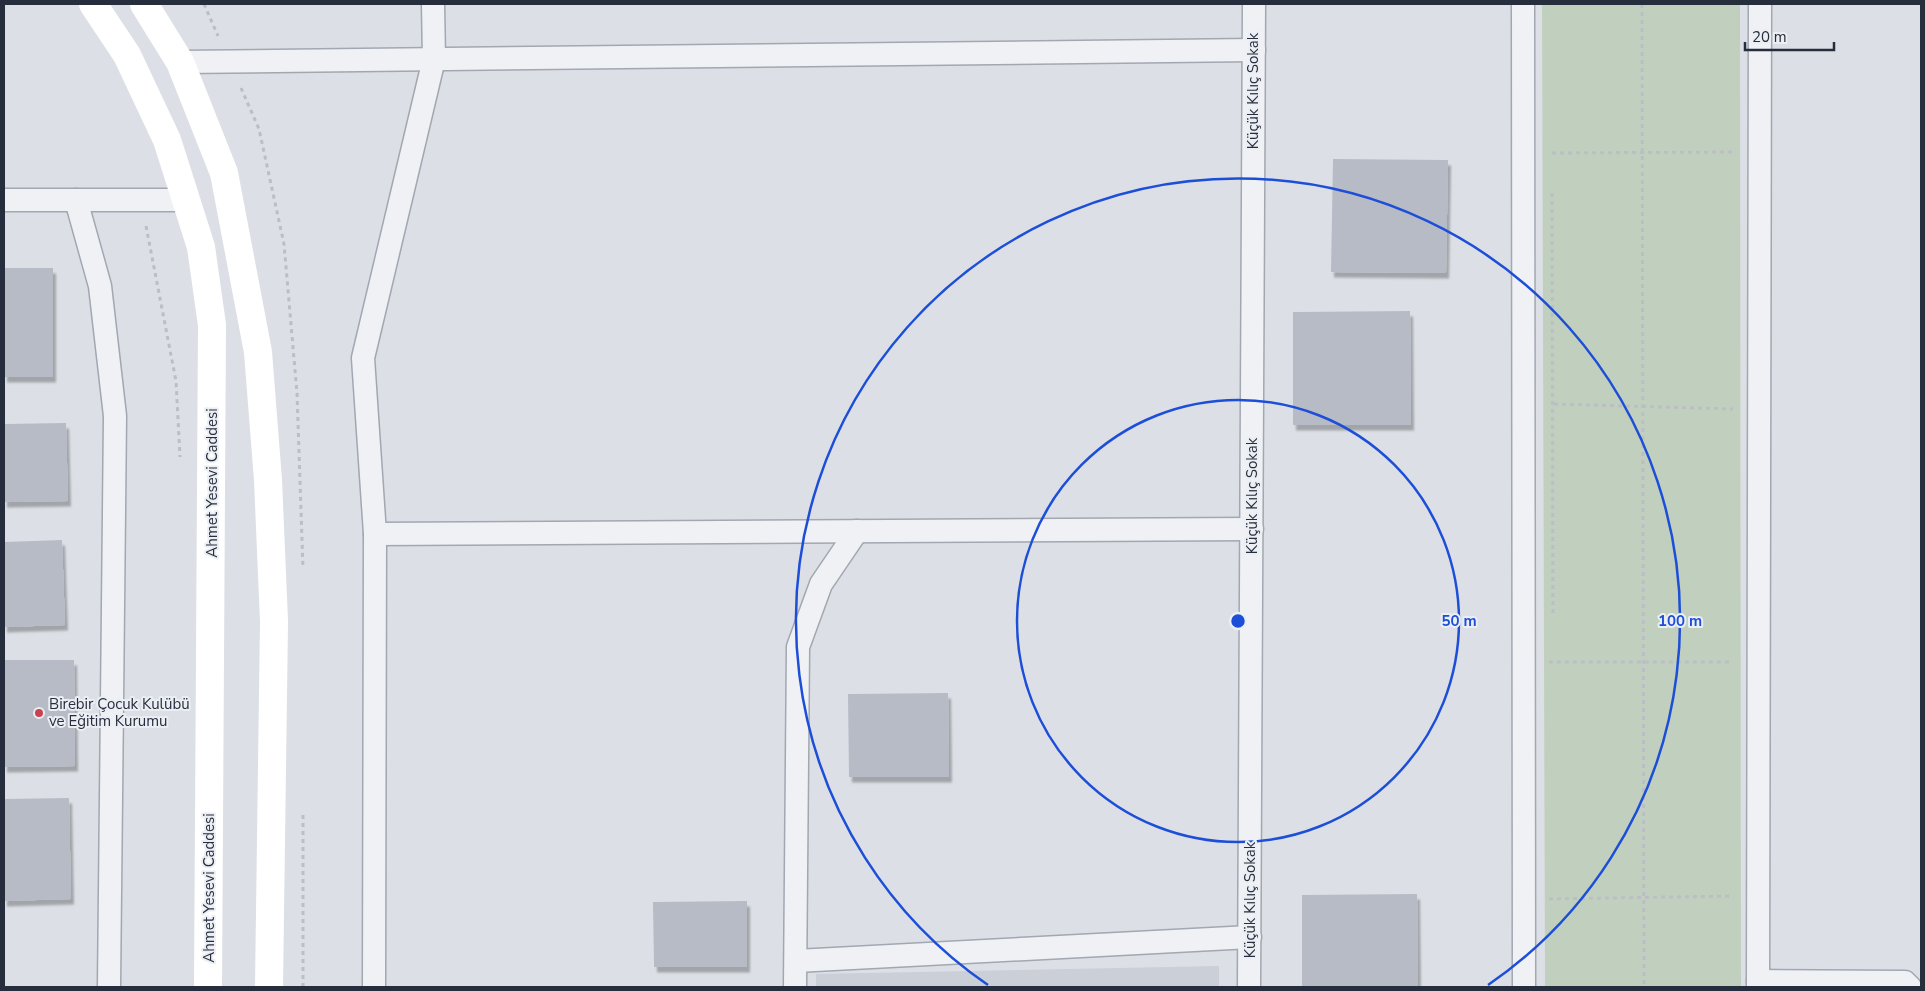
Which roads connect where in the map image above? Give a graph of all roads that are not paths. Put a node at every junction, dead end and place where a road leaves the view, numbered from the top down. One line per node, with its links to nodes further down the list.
1 (92, 4): 12 (main road, Ahmet Yesevi Caddesi)
2 (144, 4): 9 (main road)
3 (433, 4): 8 (street)
4 (1254, 4): 7 (street, Küçük Kılıç Sokak)
5 (1523, 4): 25 (street)
6 (1760, 4): 18 (street)
7 (1254, 50): 8 (street); 13 (street, Küçük Kılıç Sokak)
8 (434, 60): 9 (street); 15 (street)
9 (180, 62): 21 (main road)
10 (4, 200): 11 (street)
11 (76, 200): 12 (street); 19 (street)
12 (186, 200): 20 (main road, Ahmet Yesevi Caddesi)
13 (1252, 529): 14 (street); 16 (street, Küçük Kılıç Sokak)
14 (857, 531): 15 (street); 17 (street)
15 (375, 534): 22 (street)
16 (1250, 938): 17 (street); 24 (street, Küçük Kılıç Sokak)
17 (796, 961): 23 (street)
18 (1758, 984): 26 (street)
19 (110, 987)
20 (208, 987)
21 (268, 987)
22 (374, 987)
23 (795, 987)
24 (1250, 987)
25 (1524, 987)
26 (1910, 987)

